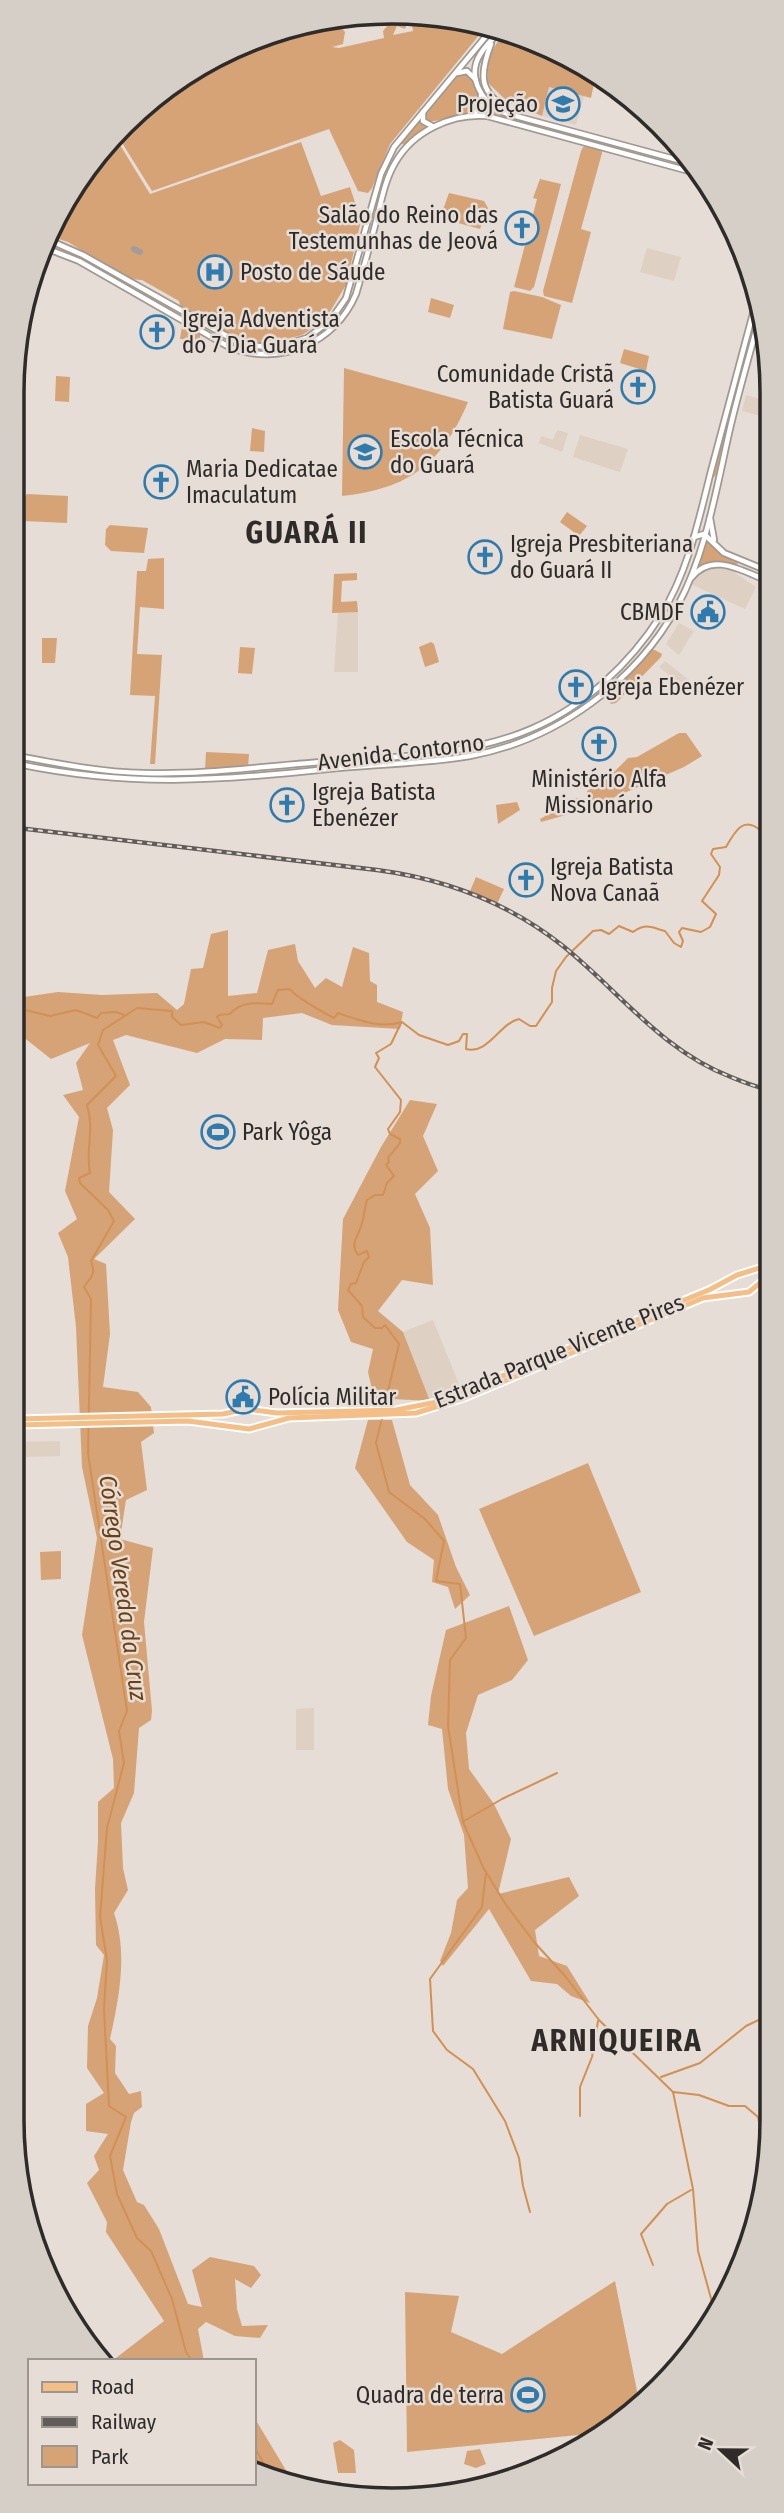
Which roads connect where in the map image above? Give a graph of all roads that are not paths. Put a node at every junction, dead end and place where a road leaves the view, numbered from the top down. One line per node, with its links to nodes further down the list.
1 (486, 37): 3 (main road)
2 (492, 40): 4 (main road); 8 (main road)
3 (454, 75): 4 (main road); 6 (main road)
4 (476, 81): 5 (main road)
5 (480, 92): 7 (main road); 8 (main road)
6 (424, 112): 11 (main road); 12 (main road)
7 (469, 116): 10 (main road); 11 (main road)
8 (515, 116): 9 (main road)
9 (526, 119): 10 (main road); 13 (main road)
10 (521, 125): 15 (main road)
11 (435, 126): 14 (main road)
12 (398, 141): 14 (main road); 26 (main road)
13 (626, 146): 15 (main road); 16 (main road)
14 (406, 148): 27 (main road)
15 (623, 153): 17 (main road)
16 (651, 153): 17 (main road); 18 (main road)
17 (647, 160): 20 (main road)
18 (677, 160)
19 (680, 164): 20 (main road)
20 (676, 167): 21 (main road)
21 (685, 170)
22 (56, 243): 24 (main road)
23 (52, 251): 25 (main road)
24 (83, 255): 25 (main road); 28 (main road)
25 (79, 261): 30 (main road)
26 (353, 277): 27 (main road); 29 (main road)
27 (360, 280): 31 (main road)
28 (162, 300): 30 (main road); 33 (main road)
29 (343, 304): 31 (main road); 37 (main road)
30 (158, 307): 35 (main road)
31 (349, 307): 39 (main road)
32 (753, 324): 40 (main road, Avenida Contorno)
33 (203, 325): 35 (main road); 36 (main road)
34 (754, 330): 41 (main road, Avenida Contorno)
35 (199, 331): 38 (main road)
36 (240, 344): 37 (main road); 38 (main road)
37 (267, 348): 39 (main road)
38 (239, 351): 39 (main road)
39 (266, 355)
40 (740, 361): 41 (main road); 42 (main road, Avenida Contorno)
41 (747, 363): 43 (main road, Avenida Contorno)
42 (733, 389): 43 (main road); 44 (main road, Avenida Contorno)
43 (738, 397): 45 (main road, Avenida Contorno)
44 (710, 476): 45 (main road); 47 (main road, Avenida Contorno)
45 (718, 478): 46 (main road, Avenida Contorno)
46 (710, 511): 48 (main road, Avenida Contorno); 51 (main road)
47 (700, 514): 48 (main road); 50 (main road, Avenida Contorno)
48 (706, 527): 49 (main road, Avenida Contorno)
49 (704, 534): 50 (main road); 51 (main road); 55 (main road, Avenida Contorno)
50 (694, 537): 52 (main road, Avenida Contorno)
51 (716, 544): 53 (main road)
52 (689, 552): 55 (main road); 59 (main road, Avenida Contorno)
53 (744, 562): 54 (main road); 56 (main road)
54 (760, 568)
55 (693, 569): 58 (main road, Avenida Contorno)
56 (739, 569): 57 (main road); 58 (main road)
57 (760, 578)
58 (688, 582): 60 (main road, Avenida Contorno)
59 (662, 613): 60 (main road); 61 (main road, Avenida Contorno)
60 (663, 629): 62 (main road, Avenida Contorno)
61 (607, 679): 62 (main road); 63 (main road, Avenida Contorno)
62 (613, 686): 64 (main road, Avenida Contorno)
63 (572, 707): 64 (main road); 65 (main road, Avenida Contorno)
64 (574, 714): 67 (main road, Avenida Contorno)
65 (488, 743): 66 (main road, Avenida Contorno); 67 (main road)
66 (437, 752): 69 (main road, Avenida Contorno); 71 (main road)
67 (487, 752): 71 (main road, Avenida Contorno)
68 (24, 757): 73 (main road, Avenida Contorno)
69 (364, 759): 70 (main road, Avenida Contorno); 76 (main road)
70 (355, 760): 74 (main road, Avenida Contorno); 75 (main road)
71 (437, 760): 76 (main road, Avenida Contorno)
72 (24, 765): 77 (main road, Avenida Contorno)
73 (69, 766): 77 (main road); 78 (main road, Avenida Contorno)
74 (267, 767): 78 (main road, Avenida Contorno); 79 (main road)
75 (354, 767): 76 (main road, Avenida Contorno); 79 (main road, Avenida Contorno)
76 (364, 767)
77 (58, 772): 80 (main road, Avenida Contorno)
78 (187, 773): 80 (main road)
79 (267, 776): 80 (main road, Avenida Contorno)
80 (184, 781)
81 (760, 1268): 82 (main road)
82 (750, 1271): 83 (main road); 85 (main road)
83 (733, 1277): 86 (main road); 87 (main road, Estrada Parque Vicente Pires)
84 (760, 1282): 85 (main road)
85 (755, 1286): 86 (main road)
86 (736, 1293): 87 (main road, Estrada Parque Vicente Pires)
87 (531, 1367): 88 (main road, Estrada Parque Vicente Pires); 94 (main road, Estrada Parque Vicente Pires)
88 (256, 1410): 89 (main road); 94 (main road)
89 (237, 1411): 92 (main road); 95 (main road)
90 (24, 1419): 91 (main road)
91 (79, 1420): 92 (main road); 93 (main road)
92 (99, 1420): 95 (main road)
93 (24, 1424)
94 (258, 1426): 95 (main road)
95 (237, 1427)

